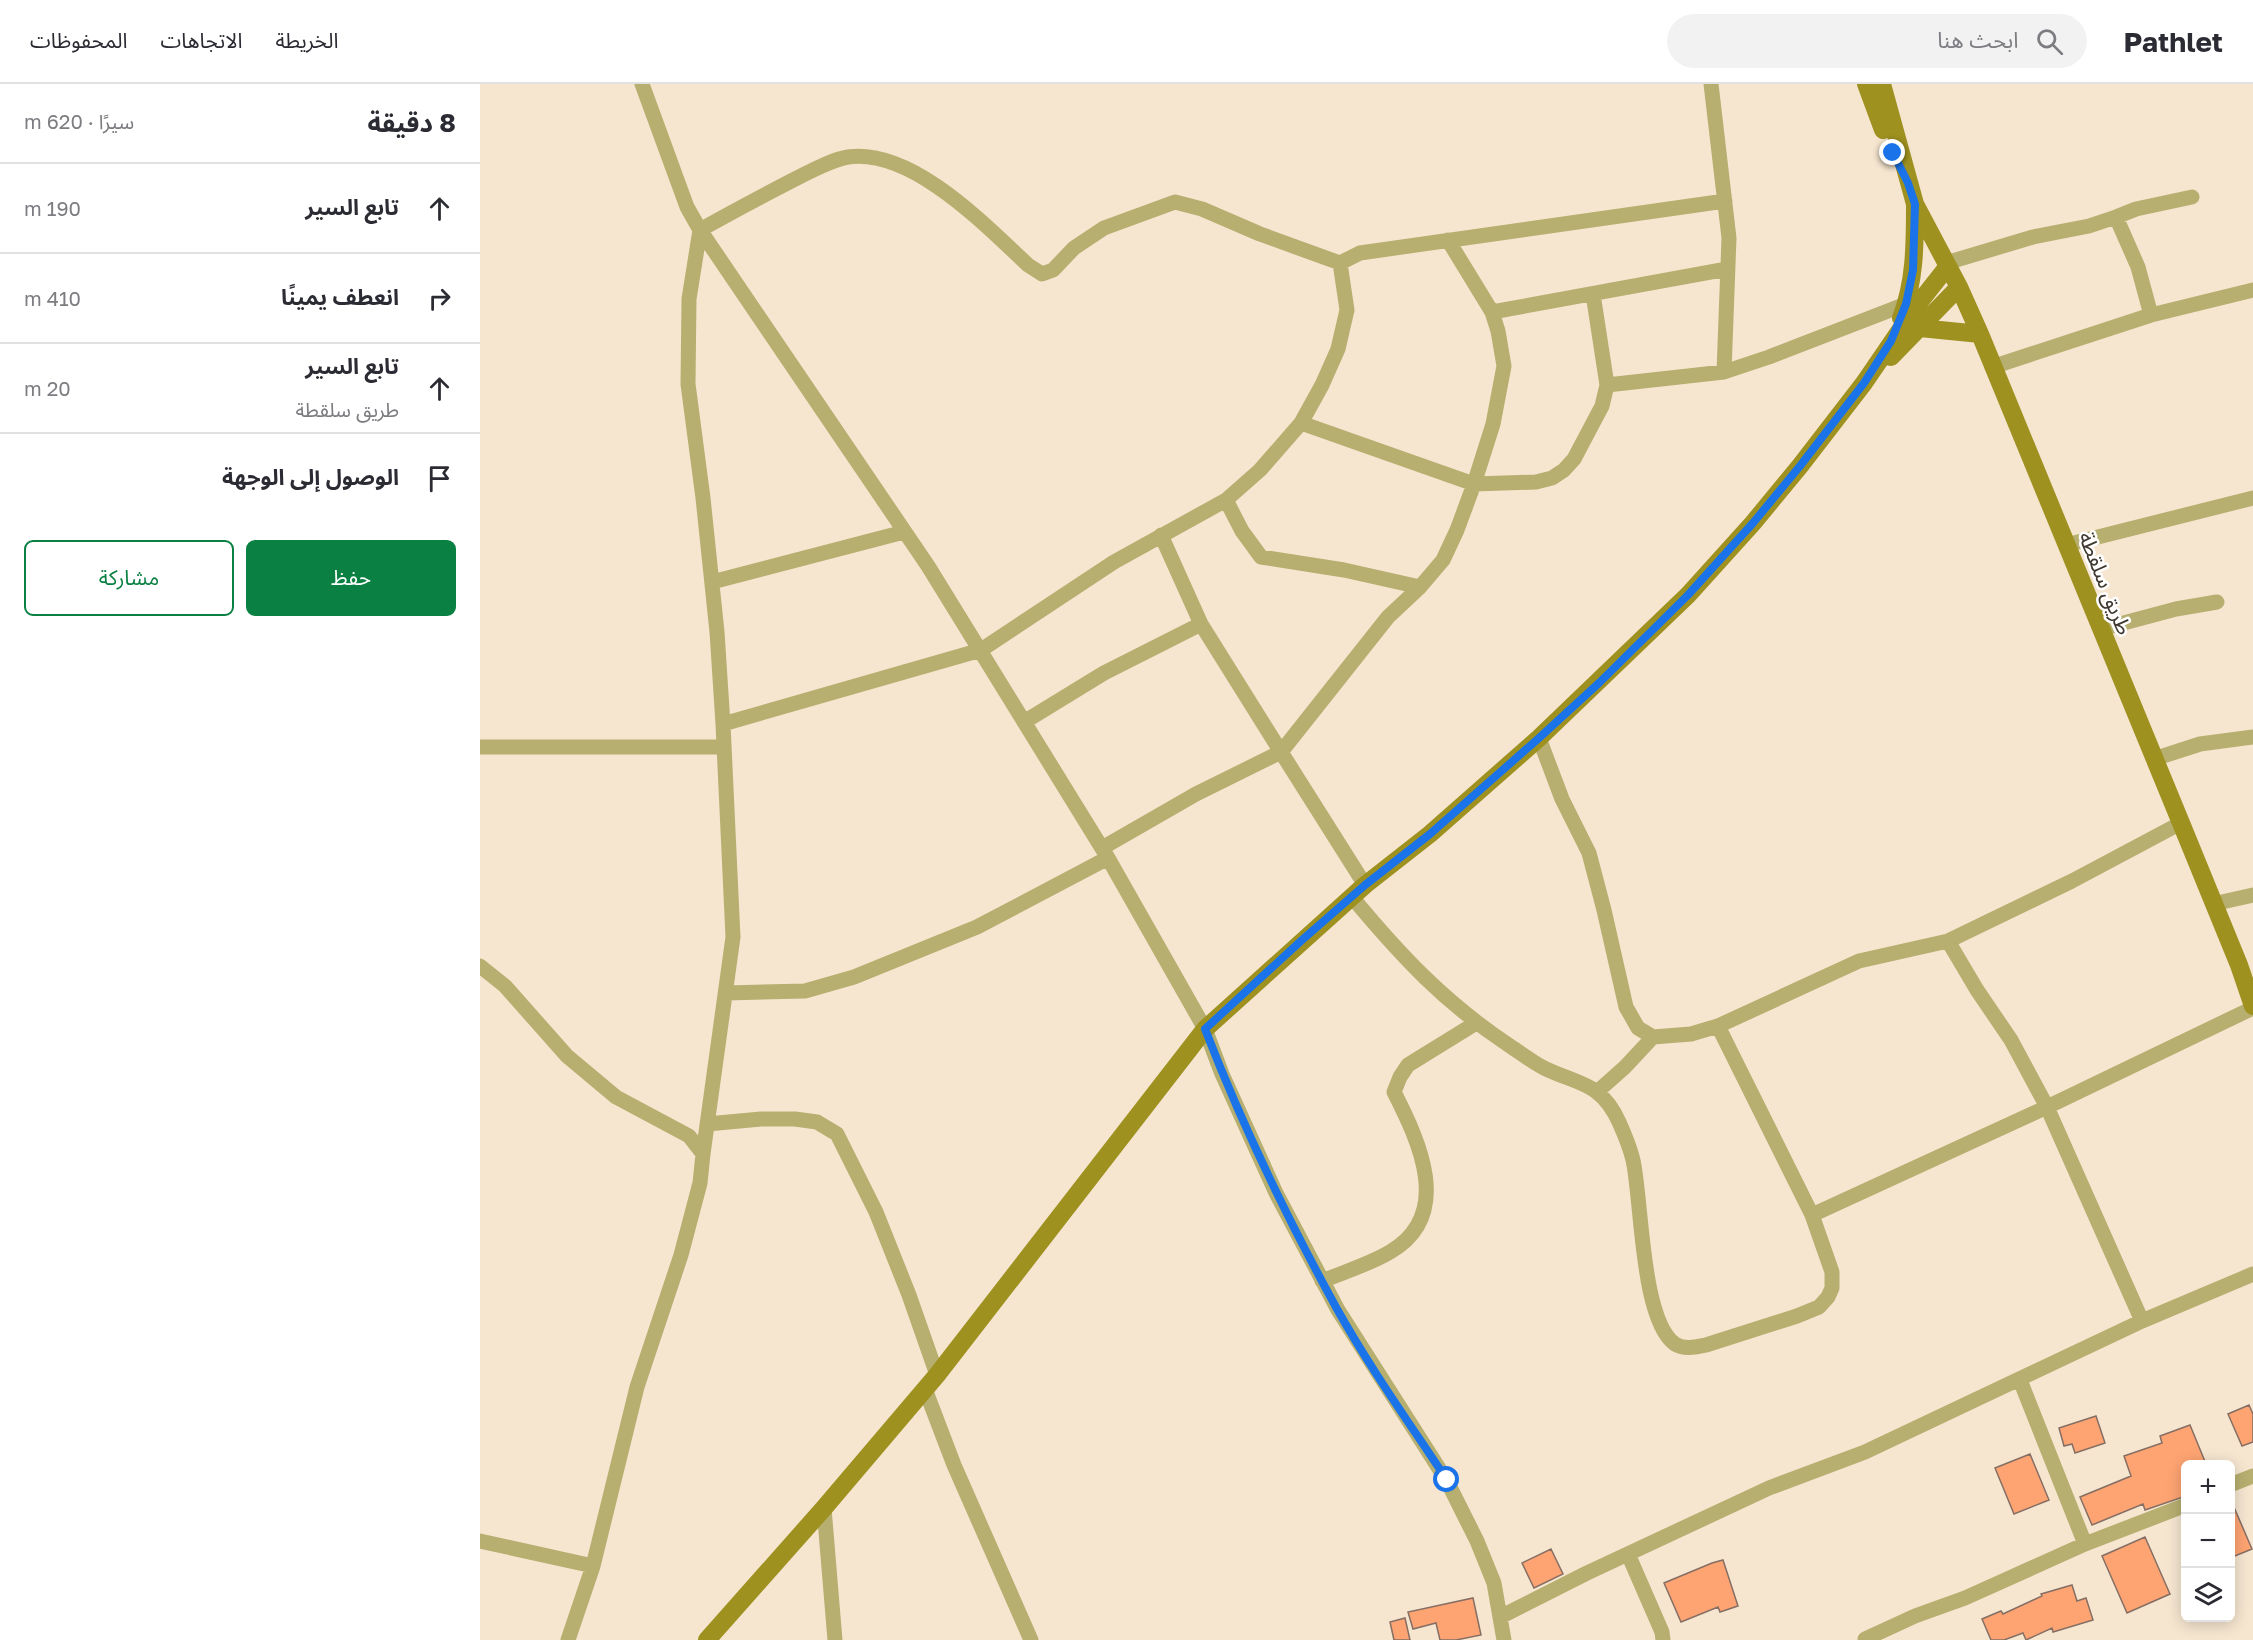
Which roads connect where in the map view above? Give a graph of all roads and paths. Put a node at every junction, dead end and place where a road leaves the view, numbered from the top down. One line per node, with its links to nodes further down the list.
1 (642, 84): 10 (street)
2 (1711, 84): 7 (street)
3 (1866, 84): 5 (street, طريق سلقطة)
4 (1882, 84): 5 (street, طريق سلقطة)
5 (1908, 183): 8 (street, طريق سلقطة)
6 (2192, 197): 9 (street)
7 (1725, 201): 11 (street); 14 (street)
8 (1915, 204): 13 (street, طريق سلقطة); 18 (street)
9 (2116, 217): 13 (street); 20 (street)
10 (700, 230): 12 (street); 32 (street); 35 (street)
11 (1448, 240): 12 (street); 19 (street)
12 (1340, 263): 28 (street)
13 (1947, 264): 15 (street, طريق سلقطة); 23 (street)
14 (1727, 269): 17 (street); 25 (street)
15 (1959, 287): 21 (street); 22 (street, طريق سلقطة)
16 (2253, 290): 20 (street)
17 (1593, 294): 19 (street); 27 (street)
18 (1906, 304): 23 (street); 25 (street)
19 (1492, 312): 29 (street)
20 (2151, 315): 24 (street)
21 (1920, 328): 22 (street); 26 (street)
22 (1980, 334): 24 (street, طريق سلقطة)
23 (1891, 341): 26 (street)
24 (1992, 367): 34 (street, طريق سلقطة)
25 (1724, 372): 27 (street)
26 (1864, 383): 44 (street)
27 (1607, 385): 29 (street)
28 (1302, 423): 29 (street); 31 (street)
29 (1474, 484): 36 (street)
30 (2253, 498): 34 (street)
31 (1226, 500): 33 (street); 36 (street)
32 (904, 532): 35 (street); 40 (street)
33 (1161, 535): 38 (street); 40 (street)
34 (2066, 545): 39 (street, طريق سلقطة)
35 (711, 582): 42 (street)
36 (1420, 587): 47 (street)
37 (2217, 602): 39 (street)
38 (1201, 624): 41 (street); 47 (street)
39 (2101, 628): 48 (street, طريق سلقطة)
40 (981, 650): 41 (street); 42 (street)
41 (1024, 722): 50 (street)
42 (723, 724): 46 (street)
43 (2253, 737): 48 (street)
44 (1539, 738): 51 (street); 61 (street)
45 (480, 747): 46 (street)
46 (724, 747): 56 (street)
47 (1281, 752): 50 (street); 51 (street)
48 (2154, 759): 49 (street, طريق سلقطة)
49 (2181, 823): 53 (street, طريق سلقطة); 54 (street)
50 (1105, 853): 56 (street); 60 (street)
51 (1358, 891): 58 (street); 60 (street)
52 (2253, 895): 53 (street)
53 (2213, 904): 57 (street, طريق سلقطة)
54 (1948, 941): 59 (street); 63 (street)
55 (480, 966): 65 (street)
56 (726, 993): 64 (street)
57 (2253, 1007): 63 (street)
58 (1476, 1023): 62 (street); 68 (street)
59 (1718, 1026): 61 (street); 66 (street)
60 (1205, 1029): 68 (street); 71 (street)
61 (1653, 1036): 62 (street)
62 (1598, 1091): 66 (street)
63 (2047, 1107): 66 (street); 69 (street)
64 (707, 1124): 65 (street); 71 (street)
65 (702, 1154): 79 (street)
66 (1812, 1215)
67 (2253, 1274): 69 (street)
68 (1322, 1281): 80 (street)
69 (2142, 1321): 70 (street)
70 (2020, 1380): 77 (street); 78 (street)
71 (931, 1382): 75 (street); 85 (street)
72 (2253, 1476): 73 (street)
73 (2235, 1483)
74 (2181, 1507): 77 (street)
75 (824, 1508): 83 (street); 84 (street)
76 (480, 1541): 79 (street)
77 (2085, 1544): 81 (street)
78 (1628, 1554): 80 (street); 87 (street)
79 (593, 1566): 82 (street)
80 (1500, 1617): 86 (street)
81 (1865, 1639)
82 (568, 1640)
83 (708, 1640)
84 (835, 1640)
85 (1031, 1640)
86 (1504, 1640)
87 (1663, 1640)

